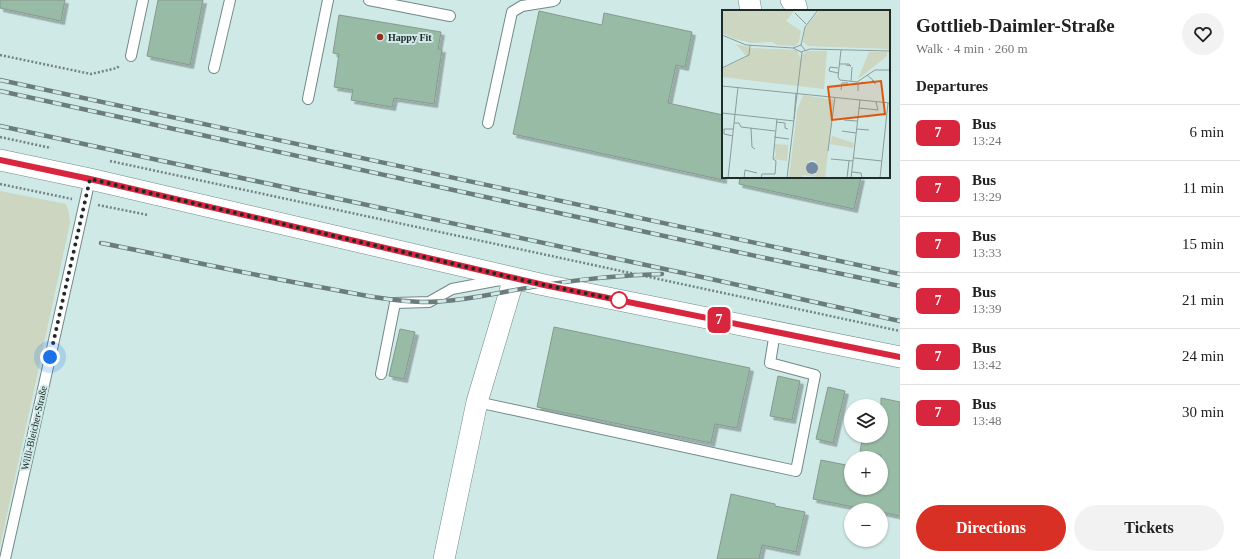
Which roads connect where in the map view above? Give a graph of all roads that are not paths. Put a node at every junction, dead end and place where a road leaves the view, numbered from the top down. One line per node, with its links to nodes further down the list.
1 (143, 0): 11 (lane)
2 (230, 0): 12 (lane)
3 (328, 0): 13 (lane)
4 (369, 0): 10 (lane)
5 (555, 0): 14 (lane)
6 (750, 0): 8 (street)
7 (791, 0): 9 (street)
8 (751, 10)
9 (797, 10)
10 (450, 16)
11 (131, 56)
12 (214, 68)
13 (308, 99)
14 (488, 123)
15 (0, 160): 16 (street)
16 (90, 179): 17 (street); 22 (lane, Willi-Bleicher-Straße)
17 (514, 278): 18 (street); 20 (lane); 21 (street)
18 (775, 332): 19 (street); 21 (lane)
19 (900, 357)
20 (381, 374)
21 (477, 402): 23 (street)
22 (5, 559)
23 (444, 559)

